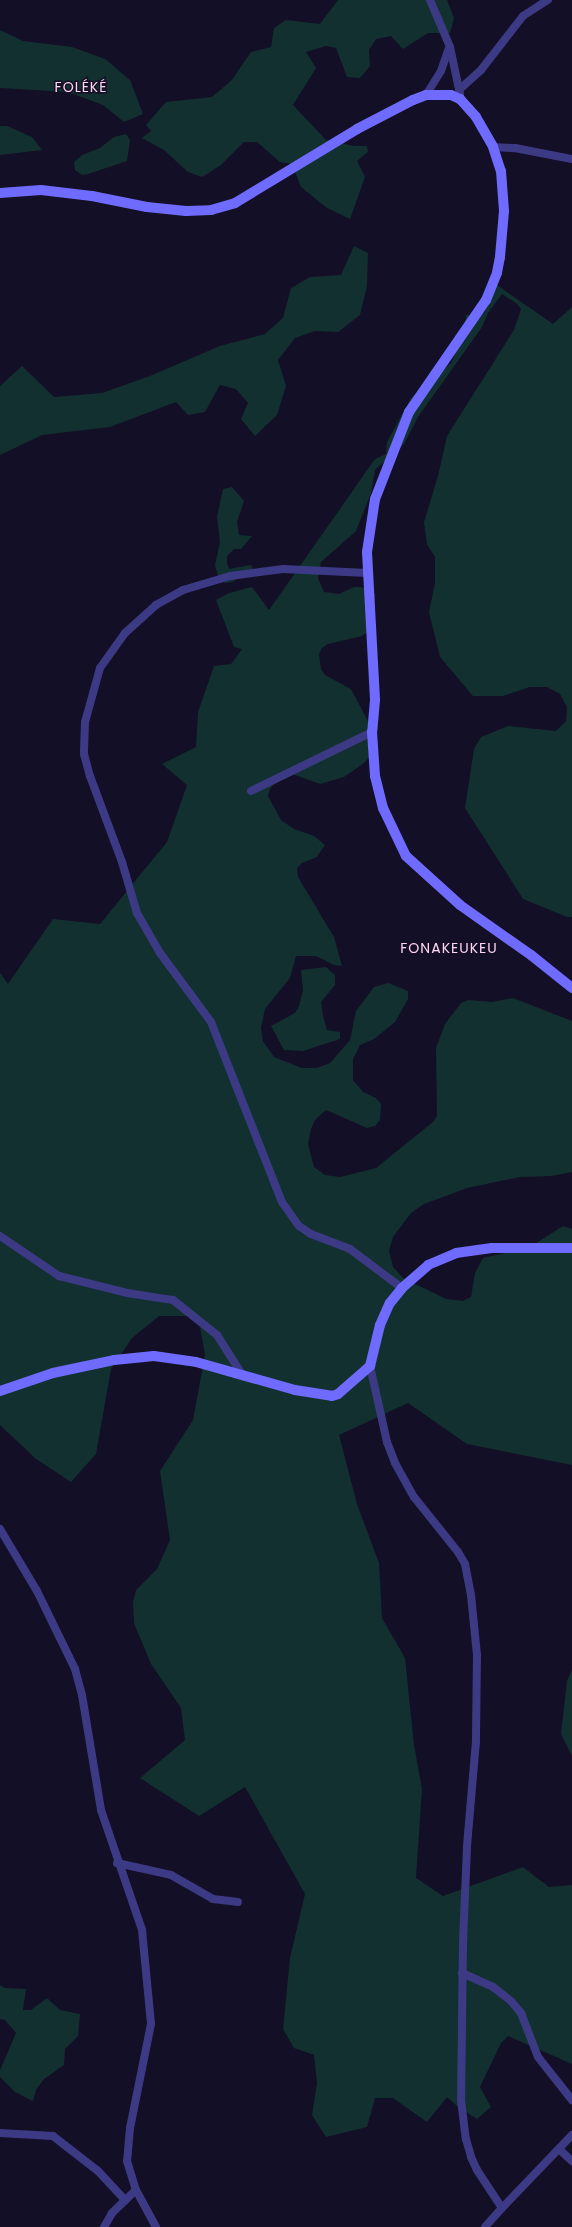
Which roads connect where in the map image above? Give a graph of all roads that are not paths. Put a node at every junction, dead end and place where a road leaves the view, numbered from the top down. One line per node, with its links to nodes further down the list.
1 (430, 0): 3 (street)
2 (548, 0): 4 (street)
3 (450, 47): 4 (street); 5 (street)
4 (460, 94): 5 (street); 6 (street)
5 (426, 95): 8 (street)
6 (493, 147): 7 (street); 9 (street)
7 (572, 159)
8 (0, 193)
9 (367, 573): 10 (street); 15 (street)
10 (372, 732): 11 (street); 12 (street)
11 (251, 791)
12 (572, 988)
13 (0, 1236): 17 (street)
14 (572, 1248): 15 (street)
15 (402, 1288): 16 (street)
16 (370, 1366): 17 (street); 22 (street)
17 (243, 1376): 18 (street)
18 (0, 1391)
19 (0, 1529): 20 (street)
20 (117, 1864): 21 (street); 28 (street)
21 (238, 1902)
22 (462, 1973): 23 (street); 30 (street)
23 (572, 2100)
24 (0, 2132): 29 (street)
25 (572, 2135): 26 (street)
26 (559, 2149): 27 (street); 30 (street)
27 (572, 2161)
28 (136, 2190): 29 (street); 32 (street)
29 (125, 2200): 31 (street)
30 (502, 2208): 33 (street)
31 (104, 2227)
32 (156, 2227)
33 (485, 2227)

